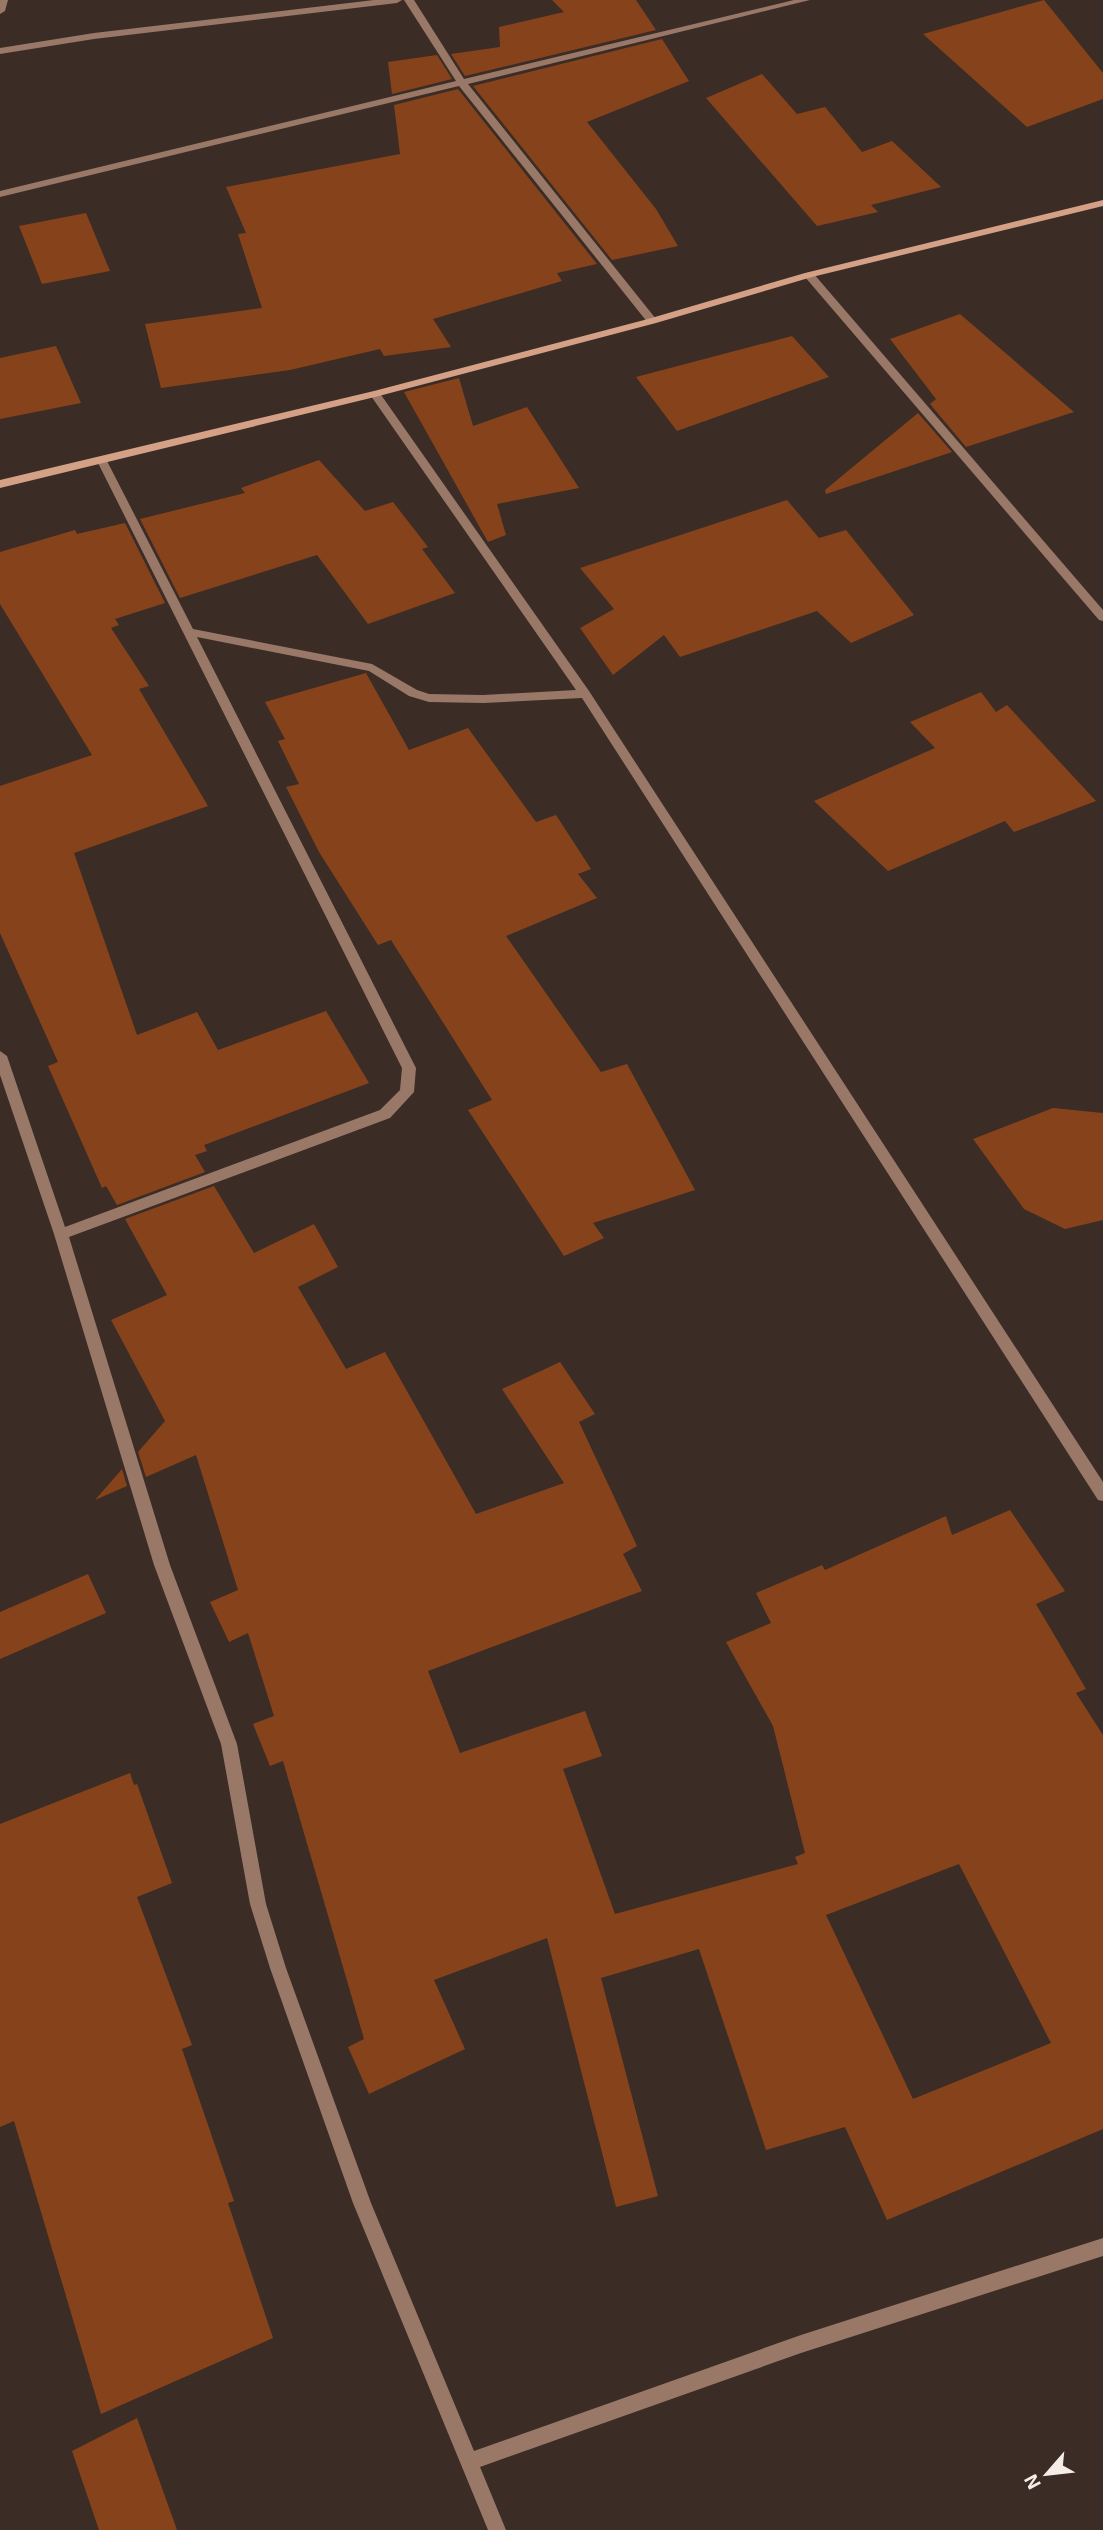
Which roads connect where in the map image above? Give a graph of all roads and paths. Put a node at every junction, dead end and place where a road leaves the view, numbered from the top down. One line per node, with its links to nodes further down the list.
1 (3, 0): 5 (street)
2 (397, 0): 6 (street)
3 (409, 0): 7 (street)
4 (804, 0): 7 (street)
5 (0, 11)
6 (0, 51)
7 (461, 82): 8 (street); 11 (street)
8 (0, 194)
9 (1103, 202): 10 (main road)
10 (808, 275): 11 (main road); 15 (street)
11 (652, 321): 12 (main road)
12 (375, 394): 13 (main road); 17 (street)
13 (102, 461): 14 (main road); 16 (street)
14 (0, 484)
15 (1103, 617)
16 (189, 632): 17 (street); 19 (street)
17 (585, 694): 20 (street)
18 (0, 1056): 19 (street)
19 (61, 1234): 22 (street)
20 (1103, 1495)
21 (1103, 2246): 22 (street)
22 (471, 2461): 23 (street)
23 (497, 2530)

